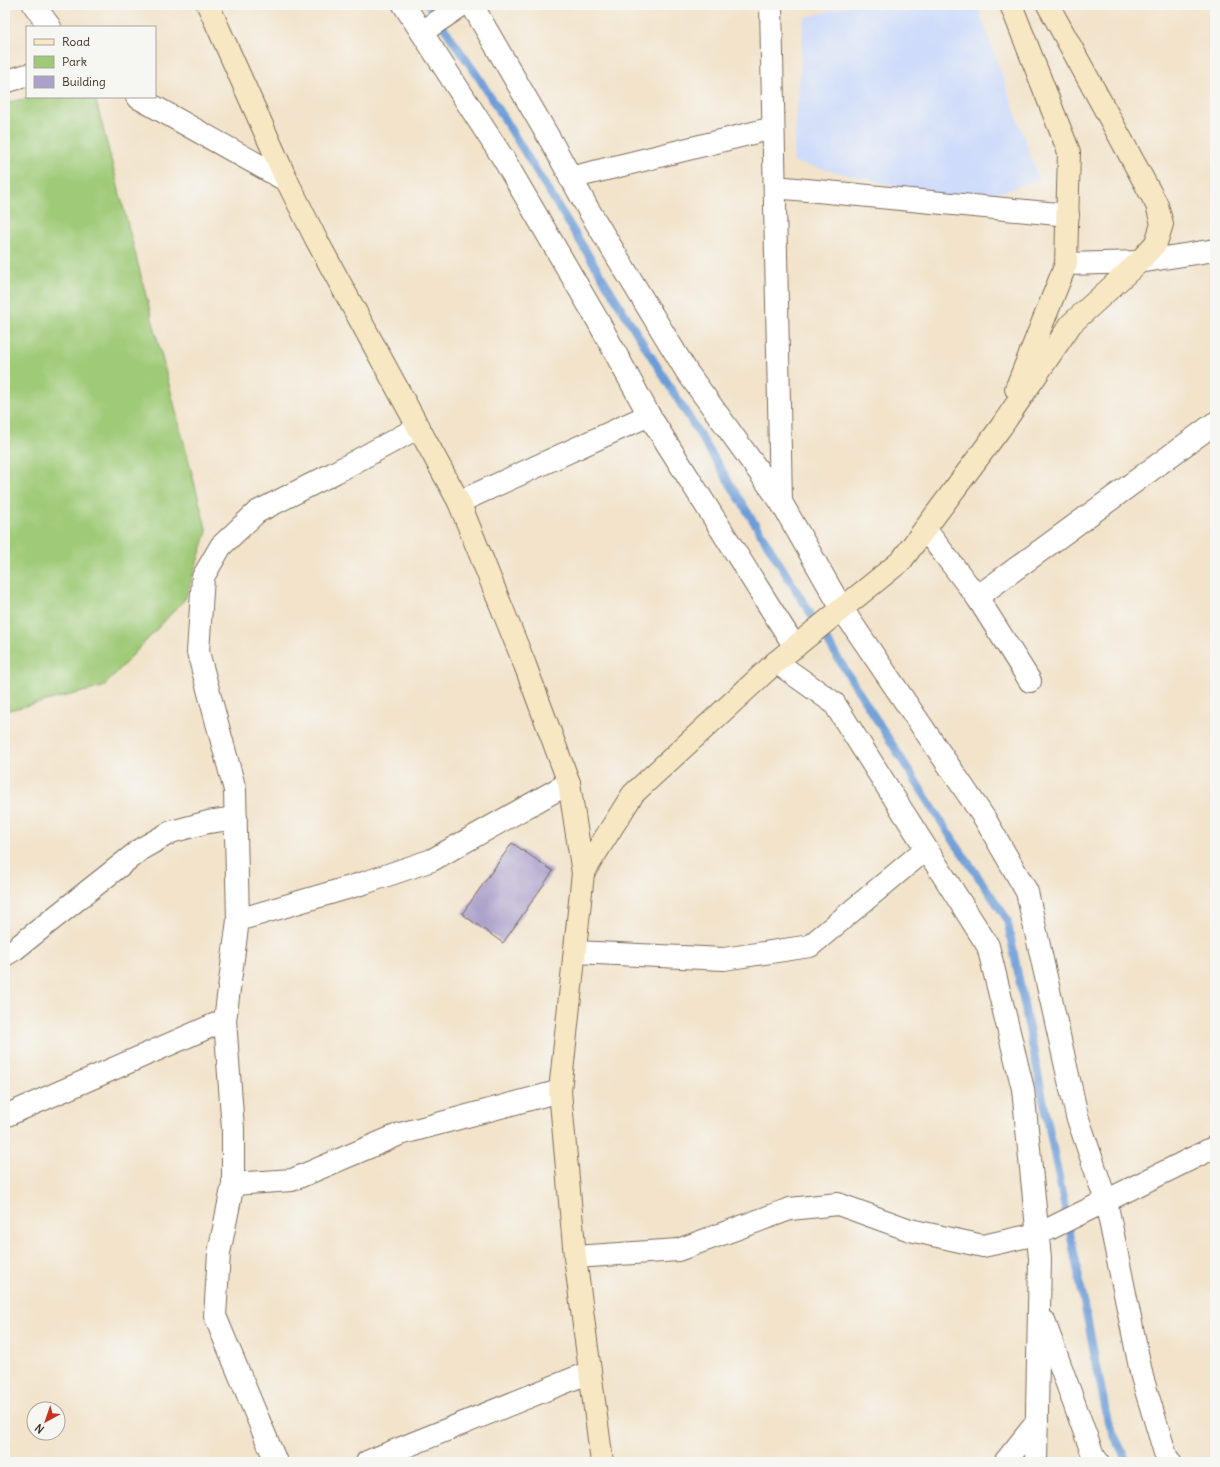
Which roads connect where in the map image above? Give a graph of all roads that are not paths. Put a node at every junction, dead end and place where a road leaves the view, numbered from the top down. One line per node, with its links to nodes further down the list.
1 (34, 5): 9 (street)
2 (208, 5): 16 (main road)
3 (404, 5): 10 (street)
4 (462, 5): 10 (street)
5 (472, 5): 15 (street)
6 (771, 5): 14 (street)
7 (1011, 5): 18 (main road)
8 (1048, 5): 20 (main road)
9 (49, 26)
10 (422, 32): 22 (street)
11 (26, 75): 12 (street)
12 (5, 82)
13 (140, 98): 16 (street)
14 (773, 128): 15 (street); 17 (street)
15 (570, 178): 27 (street)
16 (287, 181): 24 (main road)
17 (775, 187): 18 (street); 27 (street)
18 (1068, 214): 21 (main road)
19 (1215, 250): 20 (street)
20 (1139, 262): 21 (street); 25 (main road)
21 (1066, 264): 25 (main road)
22 (649, 415): 26 (street); 31 (street)
23 (1215, 423): 29 (street)
24 (419, 427): 26 (main road); 35 (street)
25 (1001, 427): 28 (main road)
26 (459, 502): 34 (main road)
27 (781, 502): 30 (street)
28 (924, 529): 29 (street); 30 (main road)
29 (978, 597): 33 (street)
30 (836, 614): 31 (main road); 46 (street)
31 (799, 644): 32 (main road)
32 (776, 662): 36 (street); 37 (main road)
33 (1030, 681)
34 (569, 783): 37 (main road); 38 (street)
35 (236, 818): 38 (street); 40 (street)
36 (926, 849): 39 (street); 47 (street)
37 (583, 873): 39 (main road)
38 (238, 920): 41 (street)
39 (574, 952): 42 (main road)
40 (5, 955)
41 (225, 1020): 43 (street); 45 (street)
42 (560, 1091): 45 (street); 48 (main road)
43 (5, 1116)
44 (1215, 1147): 46 (street)
45 (233, 1184): 52 (street)
46 (1106, 1201): 47 (street); 58 (street)
47 (1043, 1231): 48 (street); 49 (street)
48 (575, 1257): 50 (main road)
49 (1039, 1309): 51 (street); 57 (street)
50 (590, 1372): 53 (street); 54 (main road)
51 (1037, 1422): 55 (street); 56 (street)
52 (276, 1462)
53 (367, 1462)
54 (602, 1462)
55 (1005, 1462)
56 (1036, 1462)
57 (1098, 1462)
58 (1170, 1462)

